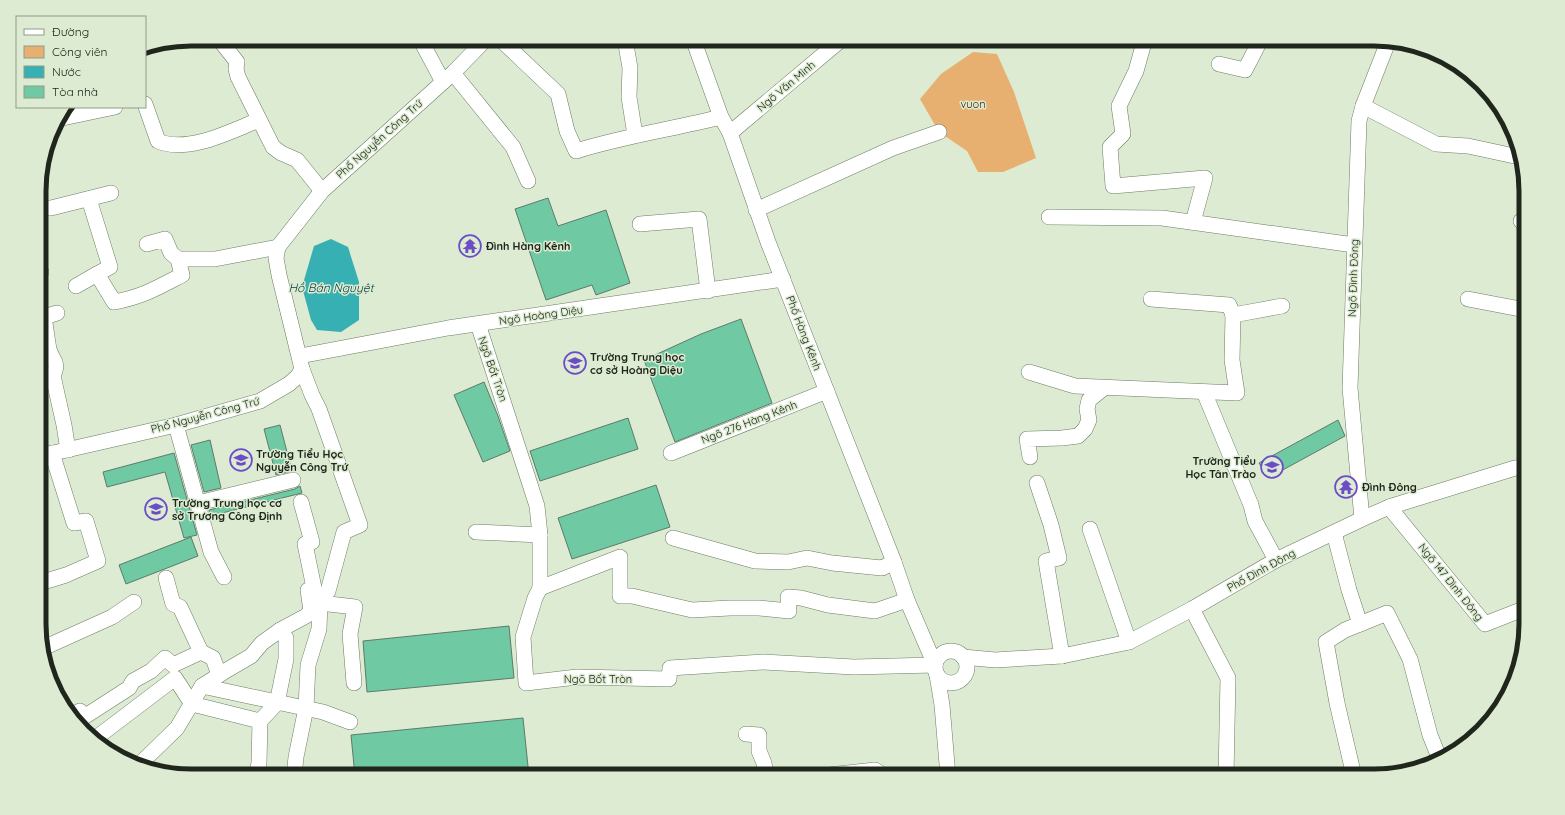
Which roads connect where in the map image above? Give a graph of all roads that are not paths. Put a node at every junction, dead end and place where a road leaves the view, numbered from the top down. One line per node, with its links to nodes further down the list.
1 (224, 46): 18 (street)
2 (425, 46): 12 (street)
3 (479, 46): 12 (street, Phố Nguyễn Công Trứ)
4 (507, 46): 21 (street)
5 (626, 46): 21 (street)
6 (695, 46): 17 (street, Phố Hàng Kênh)
7 (834, 46): 20 (street, Ngõ Văn Minh)
8 (1142, 46): 30 (street)
9 (1257, 46): 11 (street)
10 (1386, 46): 13 (street, Ngõ Đình Đông)
11 (1219, 64)
12 (448, 77): 23 (street); 24 (street, Phố Nguyễn Công Trứ)
13 (1363, 106): 22 (street); 33 (street, Ngõ Đình Đông)
14 (146, 107): 18 (street)
15 (110, 108): 16 (street)
16 (65, 117)
17 (721, 117): 20 (street, Phố Hàng Kênh); 21 (street)
18 (259, 120): 24 (street)
19 (939, 132): 28 (street)
20 (730, 133): 28 (street, Phố Hàng Kênh)
21 (635, 135)
22 (1515, 156)
23 (528, 181)
24 (322, 191): 34 (street, Phố Nguyễn Công Trứ)
25 (111, 193): 26 (street)
26 (89, 198): 27 (street); 36 (street)
27 (46, 208)
28 (756, 210): 37 (street, Phố Hàng Kênh)
29 (1050, 217): 30 (street)
30 (1193, 222): 33 (street)
31 (640, 224): 39 (street)
32 (147, 244): 35 (street)
33 (1354, 245): 65 (street, Ngõ Đình Đông)
34 (278, 247): 35 (street); 49 (street)
35 (178, 259): 36 (street)
36 (97, 274): 38 (street)
37 (783, 279): 39 (street, Ngõ Hoàng Diệu); 52 (street, Phố Hàng Kênh)
38 (76, 286)
39 (708, 291): 47 (street, Ngõ Hoàng Diệu)
40 (1152, 299): 45 (street)
41 (1468, 299): 43 (street)
42 (1282, 306): 45 (street)
43 (1519, 309)
44 (57, 313): 46 (street)
45 (1233, 315): 53 (street)
46 (46, 316)
47 (478, 324): 49 (street, Ngõ Hoàng Diệu); 69 (street, Ngõ Bốt Tròn)
48 (46, 331): 55 (street)
49 (301, 363): 54 (street, Phố Nguyễn Công Trứ); 79 (street)
50 (1028, 372): 51 (street)
51 (1104, 388): 53 (street); 58 (street)
52 (827, 392): 56 (street, Ngõ 276 Hàng Kênh); 72 (street, Phố Hàng Kênh)
53 (1204, 392): 71 (street)
54 (176, 425): 55 (street, Phố Nguyễn Công Trứ); 63 (street)
55 (68, 450): 57 (street, Phố Nguyễn Công Trứ)
56 (671, 453)
57 (46, 455): 75 (street)
58 (1030, 457)
59 (1519, 468): 64 (street, Phố Đình Đông)
60 (293, 480): 63 (street)
61 (1037, 483): 89 (street)
62 (301, 502): 79 (street)
63 (198, 503): 73 (street)
64 (1389, 507): 65 (street, Phố Đình Đông); 81 (street, Ngõ 147 Đình Đông)
65 (1362, 518): 68 (street, Phố Đình Đông)
66 (1090, 529): 85 (street)
67 (476, 532): 69 (street)
68 (1334, 532): 71 (street, Phố Đình Đông); 82 (street)
69 (540, 535): 76 (street, Ngõ Bốt Tròn)
70 (673, 538): 72 (street)
71 (1276, 560): 80 (street, Phố Đình Đông)
72 (894, 562): 77 (street, Phố Hàng Kênh)
73 (224, 577)
74 (166, 578): 87 (street)
75 (46, 581)
76 (540, 588): 77 (street); 91 (street, Ngõ Bốt Tròn)
77 (907, 600): 83 (street, Phố Hàng Kênh)
78 (134, 602): 86 (street)
79 (315, 607): 84 (street); 93 (street); 99 (street)
80 (1192, 609): 85 (street, Phố Đình Đông); 111 (street)
81 (1519, 612)
82 (1360, 624): 105 (street); 112 (street)
83 (918, 627): 88 (street, Phố Hàng Kênh); 91 (street, Phố Hàng Kênh)
84 (280, 630): 92 (street); 96 (street)
85 (1129, 642): 89 (street, Phố Đình Đông)
86 (48, 646)
87 (201, 652): 92 (street); 100 (street)
88 (950, 652): 90 (street); 91 (street)
89 (1062, 656): 90 (street, Phố Đình Đông)
90 (965, 665): 94 (street)
91 (936, 670): 94 (street); 98 (street, Phố Hàng Kênh)
92 (219, 675): 95 (street)
93 (354, 683)
94 (951, 683): 98 (street)
95 (202, 686): 96 (street); 97 (street)
96 (277, 702): 99 (street); 101 (street)
97 (192, 704): 101 (street); 104 (street); 106 (street)
98 (942, 705): 110 (street, Phố Hàng Kênh)
99 (306, 708): 102 (street); 108 (street)
100 (77, 713)
101 (260, 721): 107 (street)
102 (350, 722)
103 (746, 734): 109 (street)
104 (99, 736)
105 (1438, 754)
106 (143, 761)
107 (258, 769)
108 (295, 769)
109 (765, 769)
110 (947, 769)
111 (1226, 769)
112 (1352, 769)

